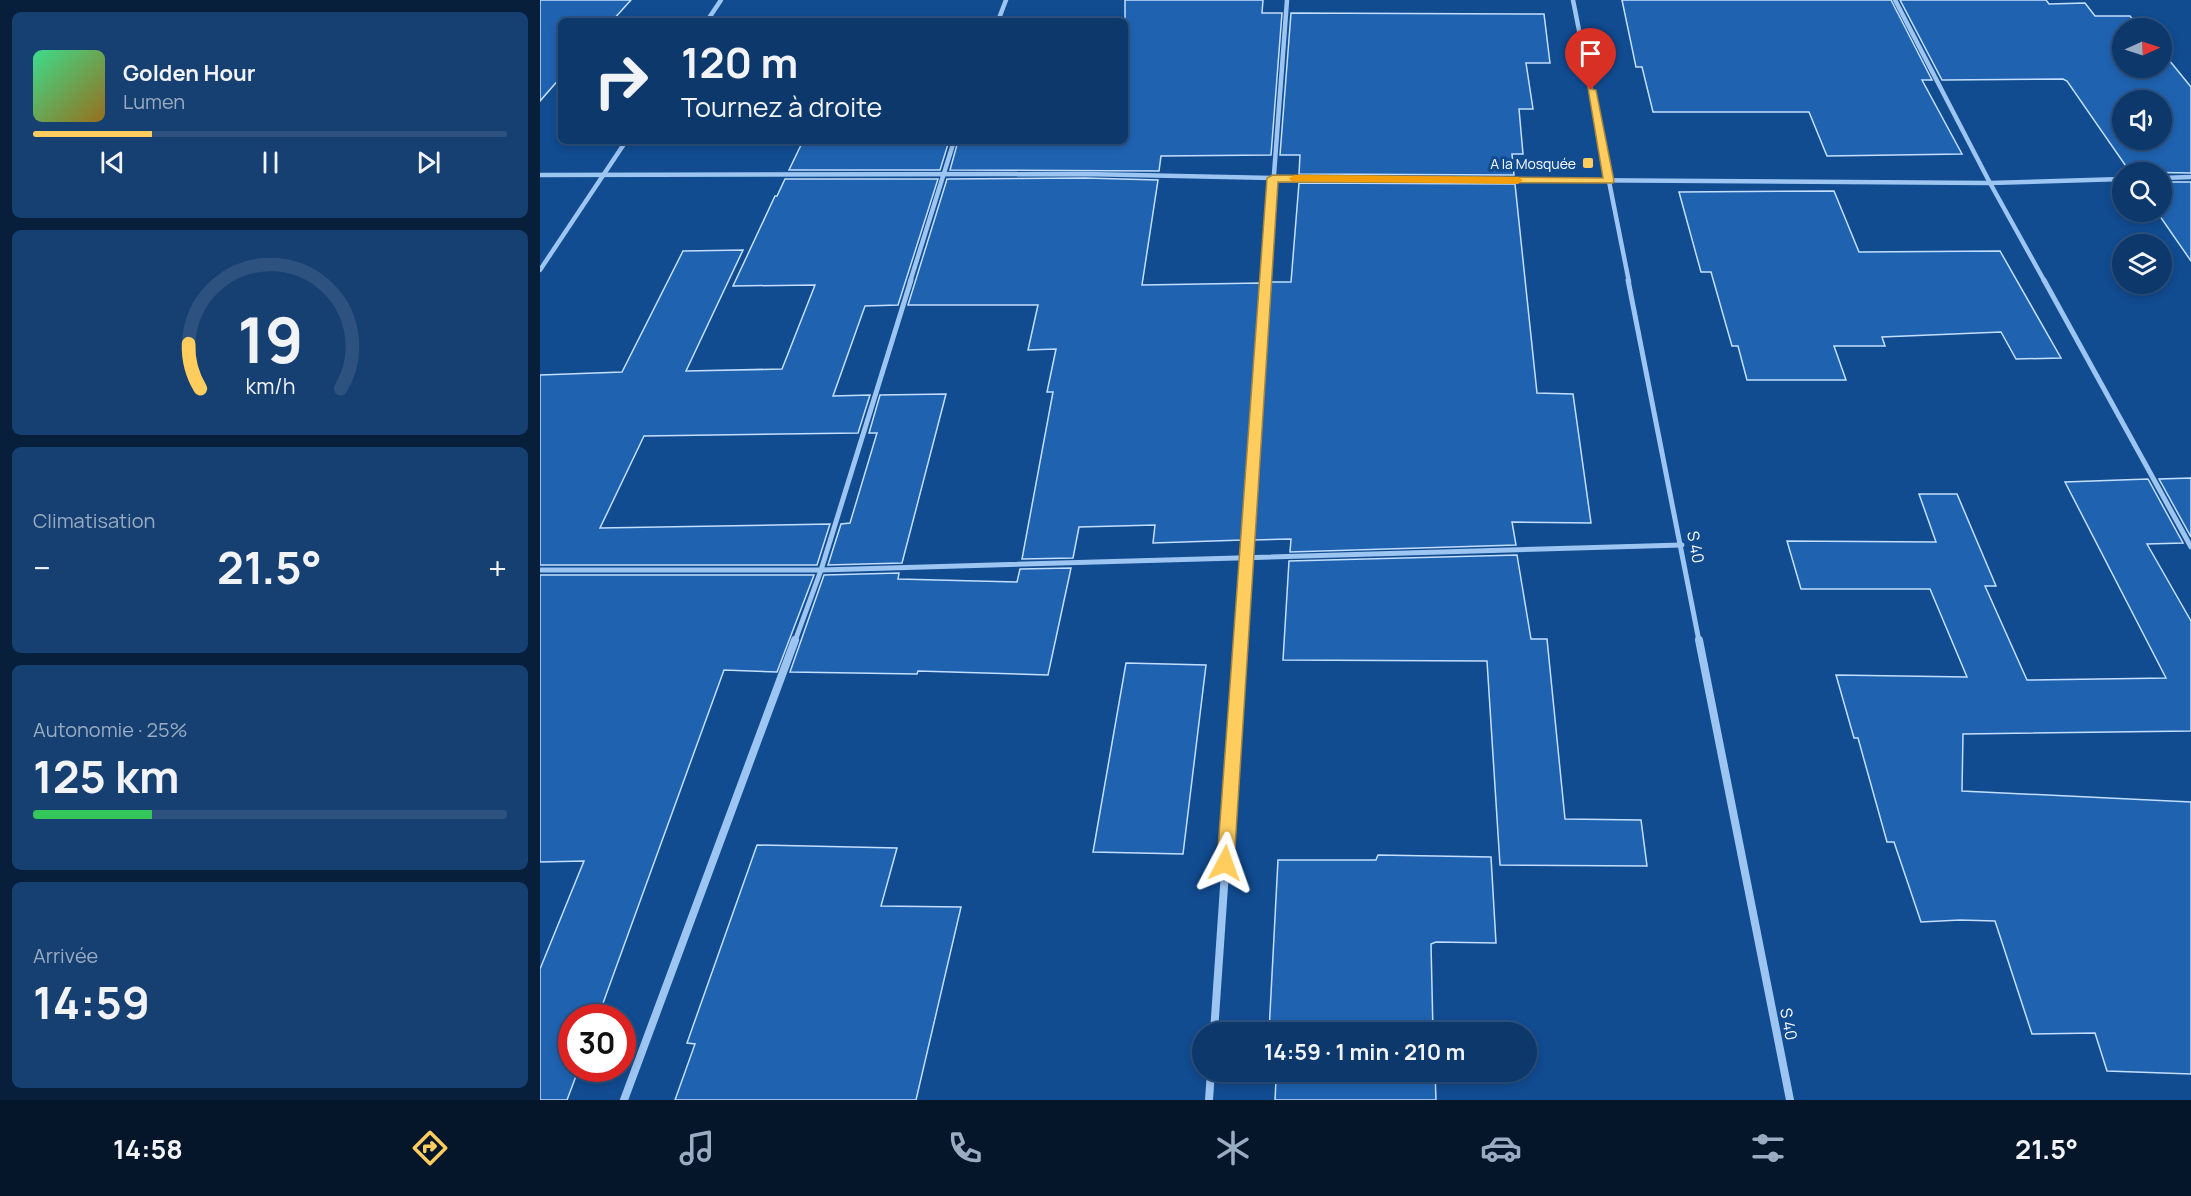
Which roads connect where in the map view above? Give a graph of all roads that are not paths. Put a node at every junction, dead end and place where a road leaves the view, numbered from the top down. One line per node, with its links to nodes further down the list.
1 (721, 0): 6 (street)
2 (1006, 0): 7 (street)
3 (1287, 0): 14 (street)
4 (1573, 0): 17 (street, S 40)
5 (1895, 0): 18 (street)
6 (709, 18)
7 (999, 18)
8 (624, 144): 11 (street)
9 (953, 144): 10 (street)
10 (943, 173): 11 (street); 14 (street); 24 (street)
11 (602, 175): 12 (street); 19 (street)
12 (540, 176)
13 (2191, 177): 15 (street)
14 (1273, 178): 17 (street); 22 (street)
15 (2172, 178)
16 (2112, 179): 18 (street)
17 (1609, 181): 18 (street); 20 (street, S 40)
18 (1990, 183): 21 (street)
19 (540, 270)
20 (1682, 544): 22 (street); 29 (street, S 40)
21 (2191, 547)
22 (1247, 558): 24 (street); 25 (street)
23 (540, 570): 24 (street)
24 (821, 570): 27 (street)
25 (1215, 1022)
26 (1210, 1082): 28 (street)
27 (624, 1100)
28 (1209, 1100)
29 (1790, 1100)

